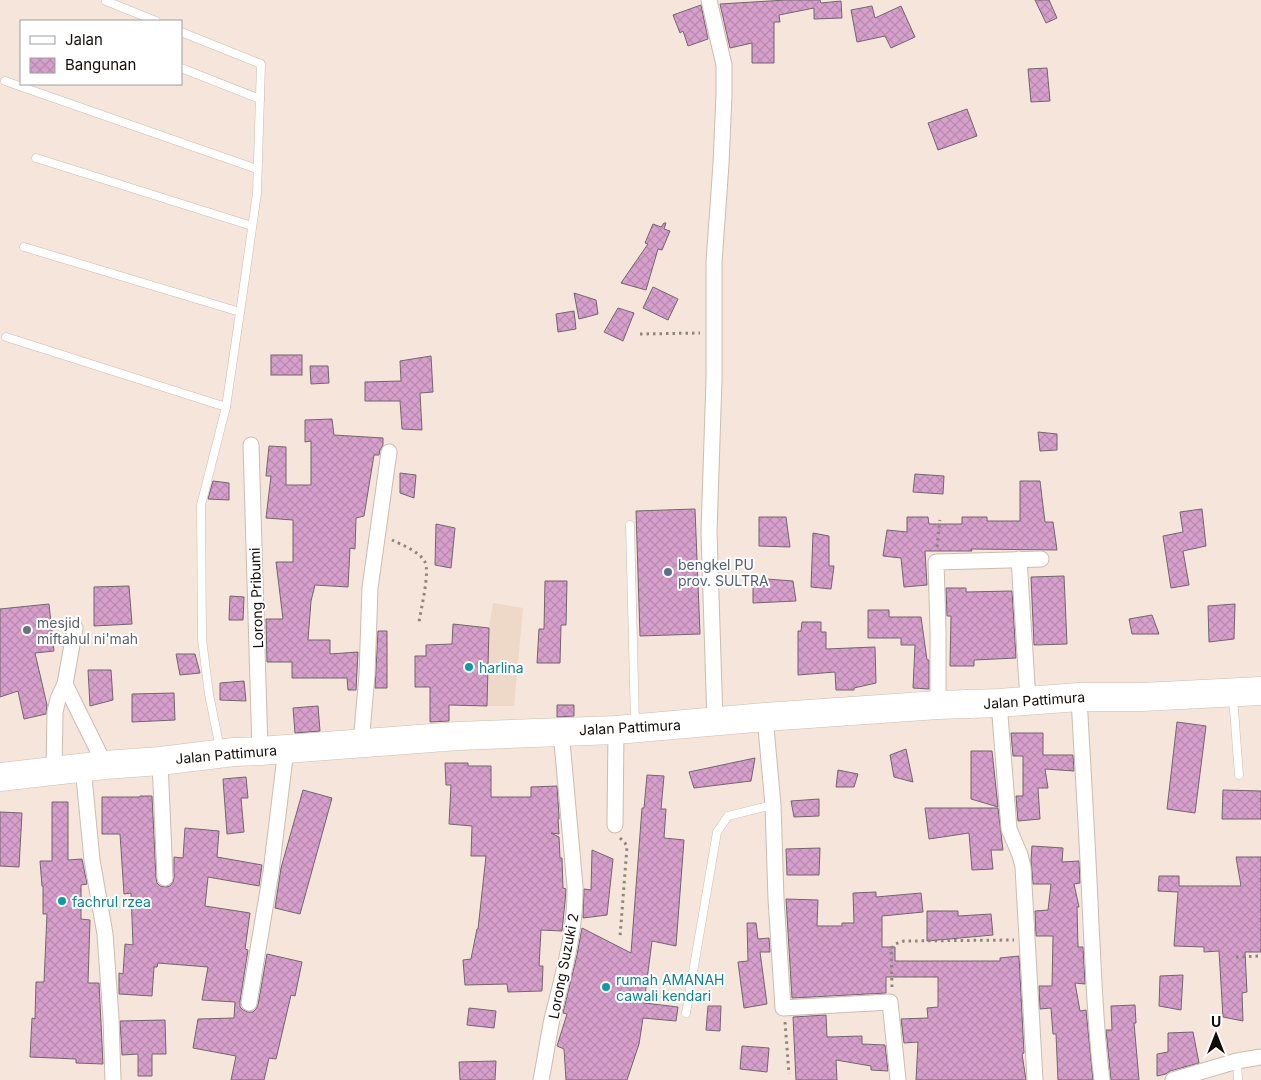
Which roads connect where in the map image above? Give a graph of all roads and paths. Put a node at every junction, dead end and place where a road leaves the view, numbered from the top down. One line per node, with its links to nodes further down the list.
1 (709, 0): 13 (street)
2 (106, 1): 3 (lane)
3 (154, 20)
4 (182, 32): 7 (lane)
5 (182, 68): 7 (lane)
6 (5, 81): 9 (lane)
7 (260, 99): 9 (lane)
8 (36, 158): 10 (lane)
9 (257, 169): 10 (lane)
10 (252, 226): 12 (lane)
11 (24, 247): 12 (lane)
12 (240, 312): 16 (lane)
13 (713, 333): 14 (path); 35 (street)
14 (640, 334)
15 (6, 337): 16 (lane)
16 (226, 408): 41 (lane)
17 (251, 445): 40 (street, Lorong Pribumi)
18 (389, 452): 21 (street)
19 (940, 520): 24 (path)
20 (630, 525): 36 (lane)
21 (378, 532): 25 (path); 38 (street)
22 (1019, 559): 23 (street); 24 (street); 31 (street)
23 (1041, 559)
24 (936, 562): 33 (street)
25 (419, 622)
26 (75, 628): 27 (street)
27 (65, 684): 43 (street); 44 (street)
28 (1261, 691): 29 (highway, Jalan Pattimura)
29 (1233, 693): 30 (highway, Jalan Pattimura); 45 (lane)
30 (1079, 697): 31 (highway, Jalan Pattimura); 66 (street)
31 (1028, 700): 32 (highway, Jalan Pattimura)
32 (999, 703): 33 (highway, Jalan Pattimura); 52 (street)
33 (938, 706): 34 (highway, Jalan Pattimura)
34 (764, 717): 35 (highway, Jalan Pattimura); 47 (street)
35 (715, 722): 36 (highway, Jalan Pattimura)
36 (626, 729): 37 (highway, Jalan Pattimura); 48 (street)
37 (561, 731): 38 (highway, Jalan Pattimura); 63 (street, Lorong Suzuki 2)
38 (360, 743): 39 (highway, Jalan Pattimura)
39 (286, 749): 40 (highway, Jalan Pattimura); 56 (street)
40 (260, 751): 41 (highway, Jalan Pattimura)
41 (221, 754): 42 (highway, Jalan Pattimura)
42 (160, 761): 43 (highway, Jalan Pattimura); 50 (street)
43 (94, 766): 44 (highway, Jalan Pattimura); 62 (street)
44 (54, 771): 46 (highway, Jalan Pattimura)
45 (1238, 775)
46 (0, 777)
47 (773, 805): 57 (street); 58 (lane)
48 (615, 825)
49 (627, 847): 51 (path)
50 (165, 878)
51 (620, 937)
52 (1027, 940): 55 (path); 65 (street)
53 (1261, 956): 54 (path)
54 (1236, 957)
55 (890, 1002): 57 (street); 64 (street)
56 (249, 1003)
57 (784, 1008): 61 (path)
58 (686, 1013)
59 (1261, 1057): 60 (street)
60 (1237, 1061): 67 (street); 68 (lane)
61 (789, 1074)
62 (113, 1080)
63 (541, 1080)
64 (898, 1080)
65 (1035, 1080)
66 (1102, 1080)
67 (1173, 1080)
68 (1238, 1080)

